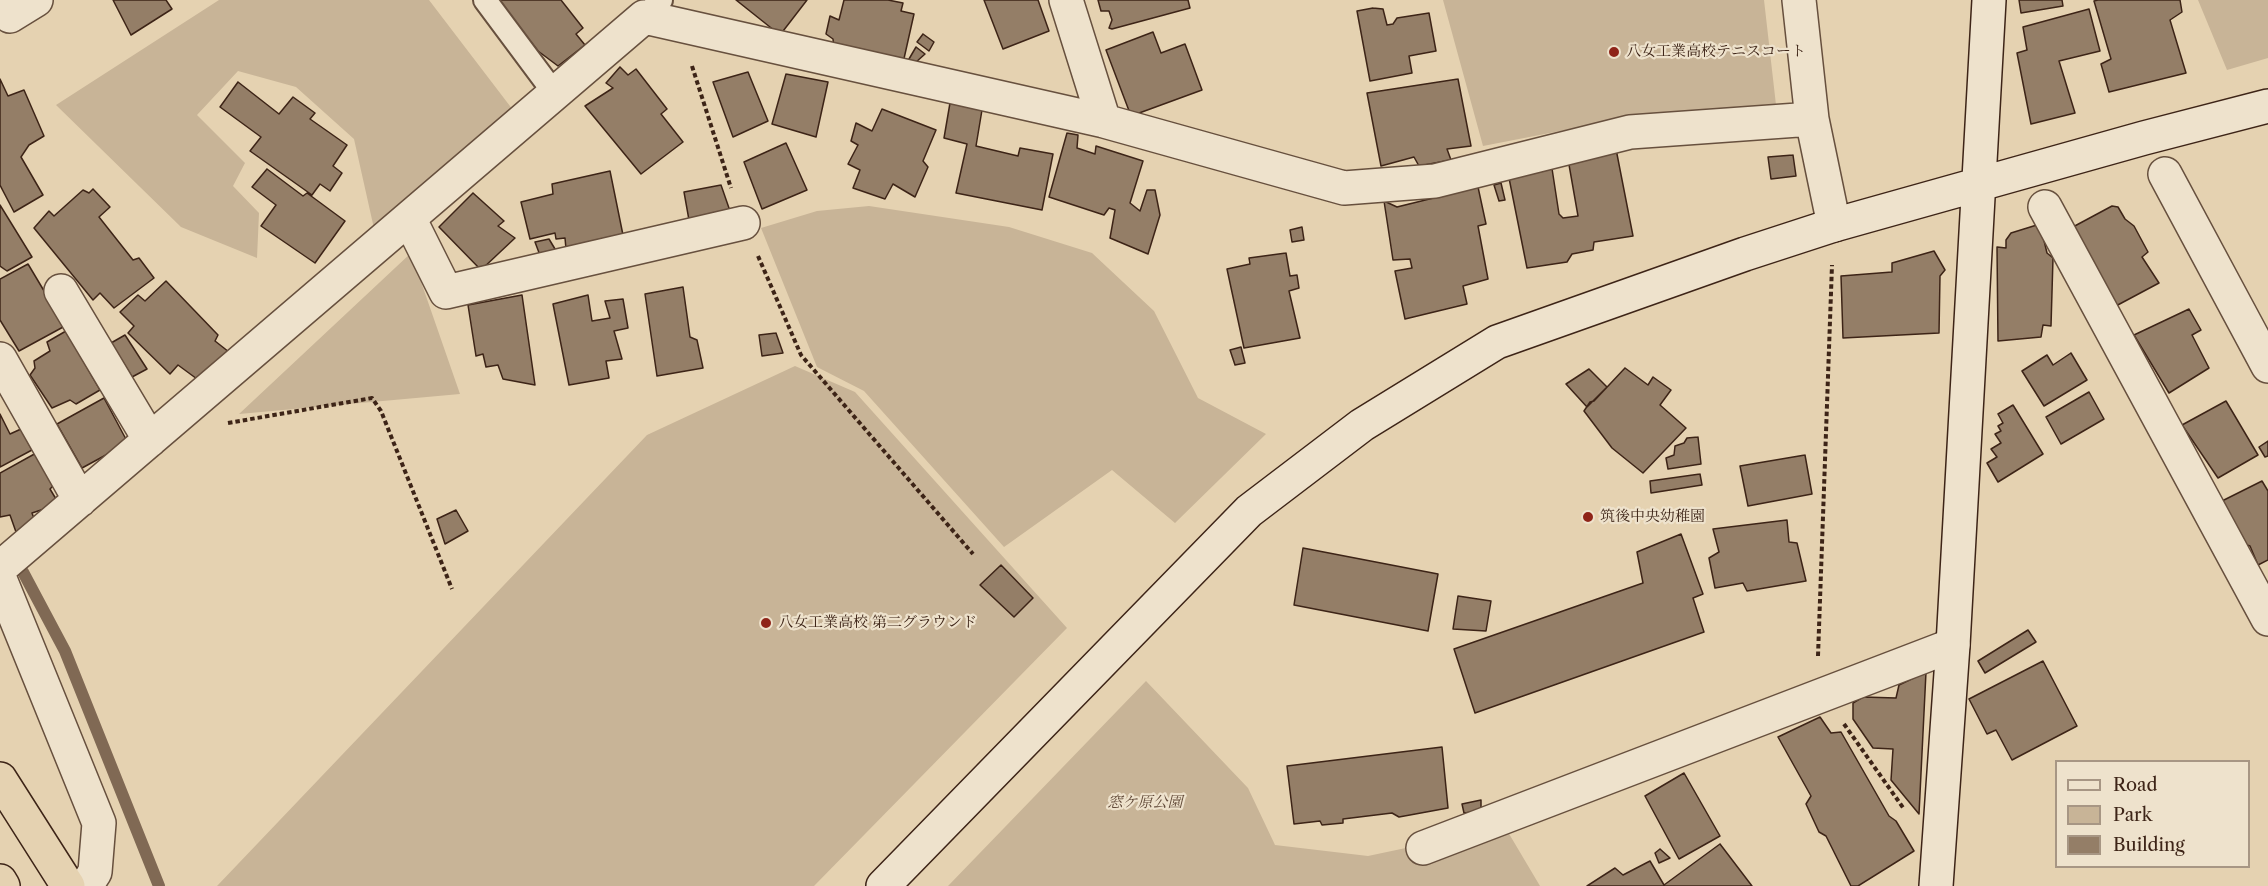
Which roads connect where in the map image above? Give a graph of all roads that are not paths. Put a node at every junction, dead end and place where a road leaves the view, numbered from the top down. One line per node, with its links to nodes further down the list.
1 (4, 0): 2 (street)
2 (36, 0)
3 (485, 0): 8 (lane)
4 (1066, 0): 11 (street)
5 (1799, 0): 10 (street)
6 (1989, 0): 13 (street)
7 (652, 9): 8 (street); 11 (street)
8 (555, 94): 15 (street)
9 (2268, 105): 13 (street)
10 (1812, 119): 11 (street); 17 (street)
11 (1104, 121)
12 (2165, 174): 20 (street)
13 (1979, 184): 17 (street); 26 (street)
14 (2045, 207): 25 (street)
15 (410, 218): 16 (street); 21 (street)
16 (743, 223)
17 (1834, 225): 34 (street)
18 (61, 291): 21 (street)
19 (0, 359): 22 (street)
20 (2268, 366)
21 (150, 440): 22 (street)
22 (80, 500): 23 (street)
23 (0, 568)
24 (0, 579): 33 (street)
25 (2268, 619)
26 (1953, 645): 28 (street); 29 (street)
27 (0, 779): 32 (highway)
28 (1423, 848)
29 (1937, 872)
30 (0, 881): 31 (highway)
31 (3, 886)
32 (68, 886)
33 (86, 886)
34 (883, 886)

